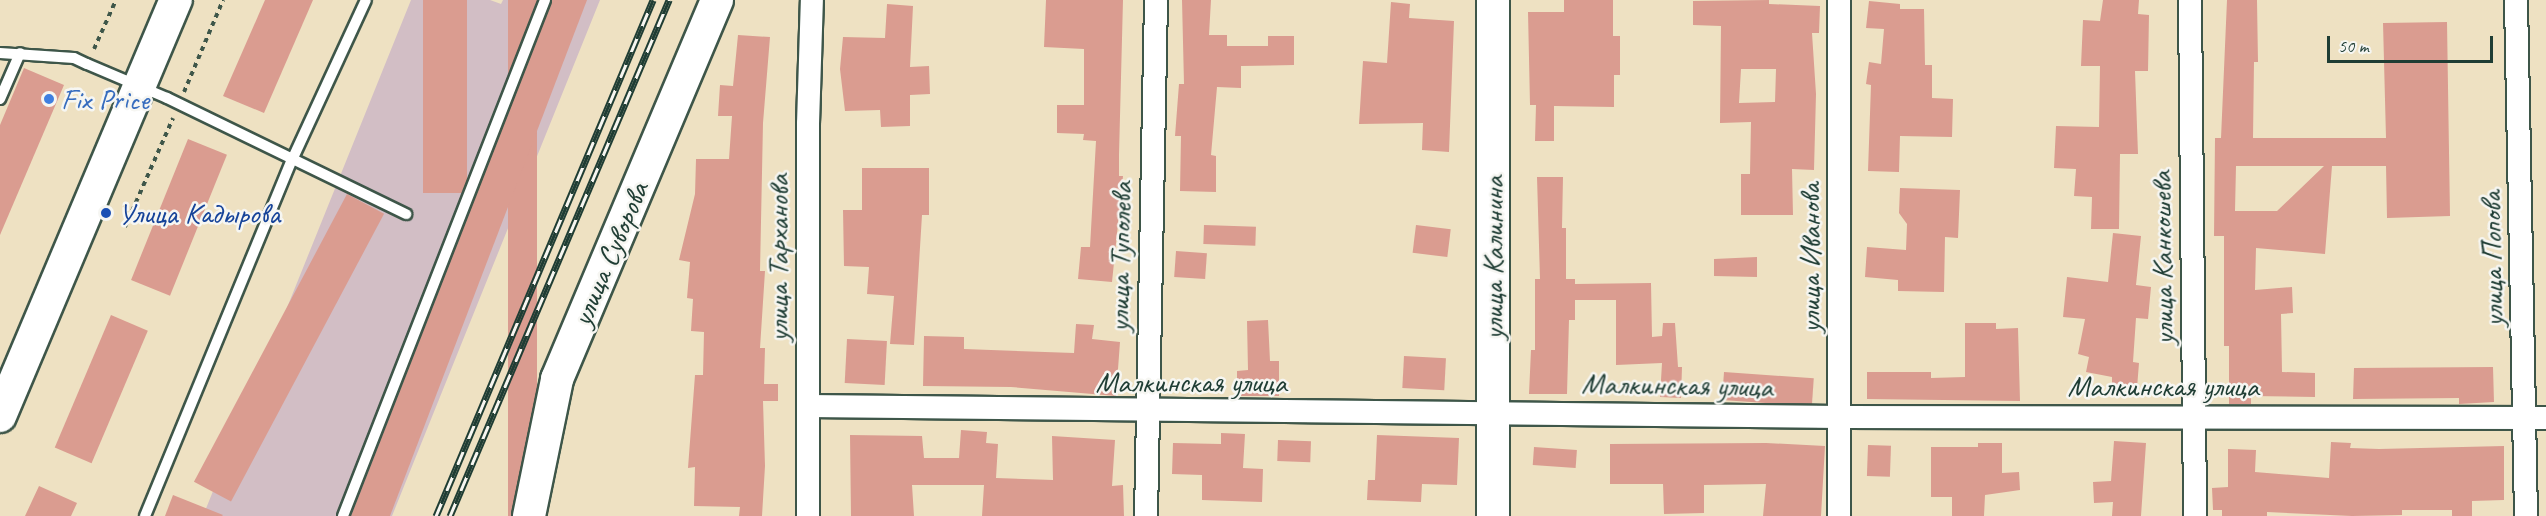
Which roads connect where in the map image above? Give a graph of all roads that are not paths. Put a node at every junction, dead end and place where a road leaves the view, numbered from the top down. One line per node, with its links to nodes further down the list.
1 (176, 0): 13 (street)
2 (366, 0): 15 (lane)
3 (545, 0): 25 (lane)
4 (717, 0): 26 (street, улица Суворова)
5 (812, 0): 17 (street, улица Тарханова)
6 (1156, 0): 18 (street, улица Туполева)
7 (1493, 0): 19 (street, улица Калинина)
8 (1839, 0): 22 (street, улица Иванова)
9 (2190, 0): 20 (street, улица Канкошева)
10 (2516, 0): 23 (street, улица Попова)
11 (0, 53): 12 (lane)
12 (20, 53): 13 (lane); 14 (lane)
13 (140, 87): 15 (lane); 21 (street)
14 (0, 99)
15 (292, 160): 16 (lane); 24 (lane)
16 (406, 214)
17 (808, 406): 18 (street, Малкинская улица); 27 (street, улица Тарханова)
18 (1146, 412): 19 (street, Малкинская улица); 28 (street, улица Туполева)
19 (1493, 413): 22 (street, Малкинская улица); 29 (street, улица Калинина)
20 (2194, 415): 22 (street, Малкинская улица); 23 (street, Малкинская улица); 31 (street, улица Канкошева)
21 (0, 416)
22 (1840, 417): 30 (street, улица Иванова)
23 (2536, 418): 32 (street, улица Попова)
24 (145, 516)
25 (344, 516)
26 (529, 516)
27 (808, 516)
28 (1146, 516)
29 (1493, 516)
30 (1839, 516)
31 (2195, 516)
32 (2526, 516)

